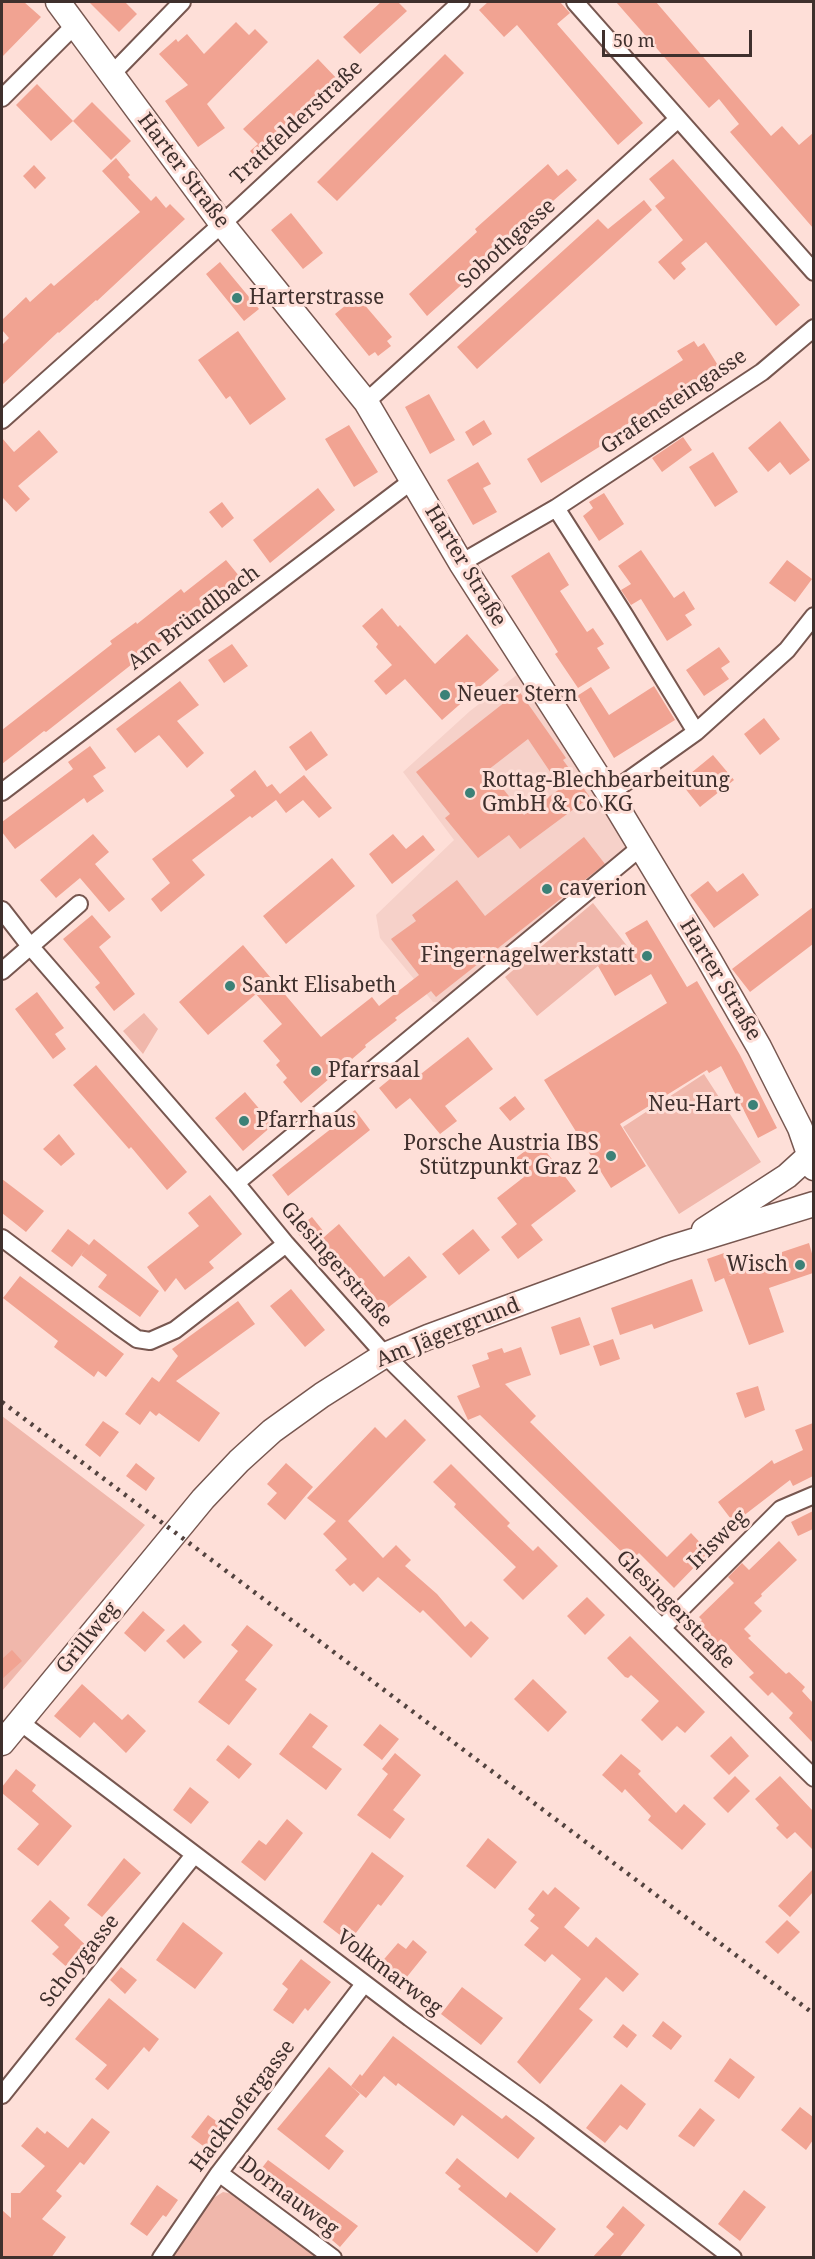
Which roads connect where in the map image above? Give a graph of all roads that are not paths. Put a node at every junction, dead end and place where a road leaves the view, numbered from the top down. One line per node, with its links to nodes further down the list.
1 (57, 2): 5 (main road, Harter Straße)
2 (182, 2): 6 (street)
3 (461, 2): 9 (street, Trattfelderstraße)
4 (575, 2): 8 (street)
5 (75, 25): 6 (main road, Harter Straße); 7 (street)
6 (111, 75): 9 (main road, Harter Straße)
7 (2, 98)
8 (678, 119): 10 (street); 12 (street, Sobothgasse)
9 (222, 224): 12 (main road, Harter Straße); 13 (street, Trattfelderstraße)
10 (813, 272)
11 (813, 328): 15 (street, Grafensteingasse)
12 (366, 402): 14 (main road, Harter Straße)
13 (2, 420)
14 (413, 480): 16 (main road, Harter Straße); 19 (street, Am Bründlbach)
15 (556, 508): 16 (street, Grafensteingasse); 18 (street)
16 (461, 563): 20 (main road, Harter Straße)
17 (813, 616): 18 (street)
18 (696, 732): 20 (street)
19 (2, 792)
20 (609, 794): 21 (main road, Harter Straße)
21 (641, 847): 26 (main road, Harter Straße); 27 (street)
22 (79, 904): 24 (street)
23 (2, 910): 24 (street, Glesingerstraße)
24 (30, 946): 25 (street); 27 (street, Glesingerstraße)
25 (2, 971)
26 (812, 1161): 31 (main road, Am Jägergrund)
27 (236, 1183): 30 (street, Glesingerstraße)
28 (813, 1204): 31 (main road, Am Jägergrund)
29 (2, 1238): 30 (street)
30 (286, 1244): 32 (street, Glesingerstraße)
31 (668, 1249): 32 (main road, Am Jägergrund)
32 (385, 1355): 34 (main road, Am Jägergrund); 35 (street, Glesingerstraße)
33 (813, 1495): 35 (street, Irisweg)
34 (174, 1532): 36 (main road, Grillweg)
35 (662, 1628): 38 (street, Glesingerstraße)
36 (20, 1722): 37 (main road, Grillweg); 39 (street, Volkmarweg)
37 (2, 1743)
38 (813, 1778)
39 (194, 1855): 40 (street, Volkmarweg); 41 (street, Schoygasse)
40 (364, 1984): 42 (street, Hackhofergasse); 45 (street, Volkmarweg)
41 (2, 2095)
42 (219, 2173): 43 (street, Hackhofergasse); 44 (street, Dornauweg)
43 (161, 2258)
44 (333, 2258)
45 (733, 2258)

